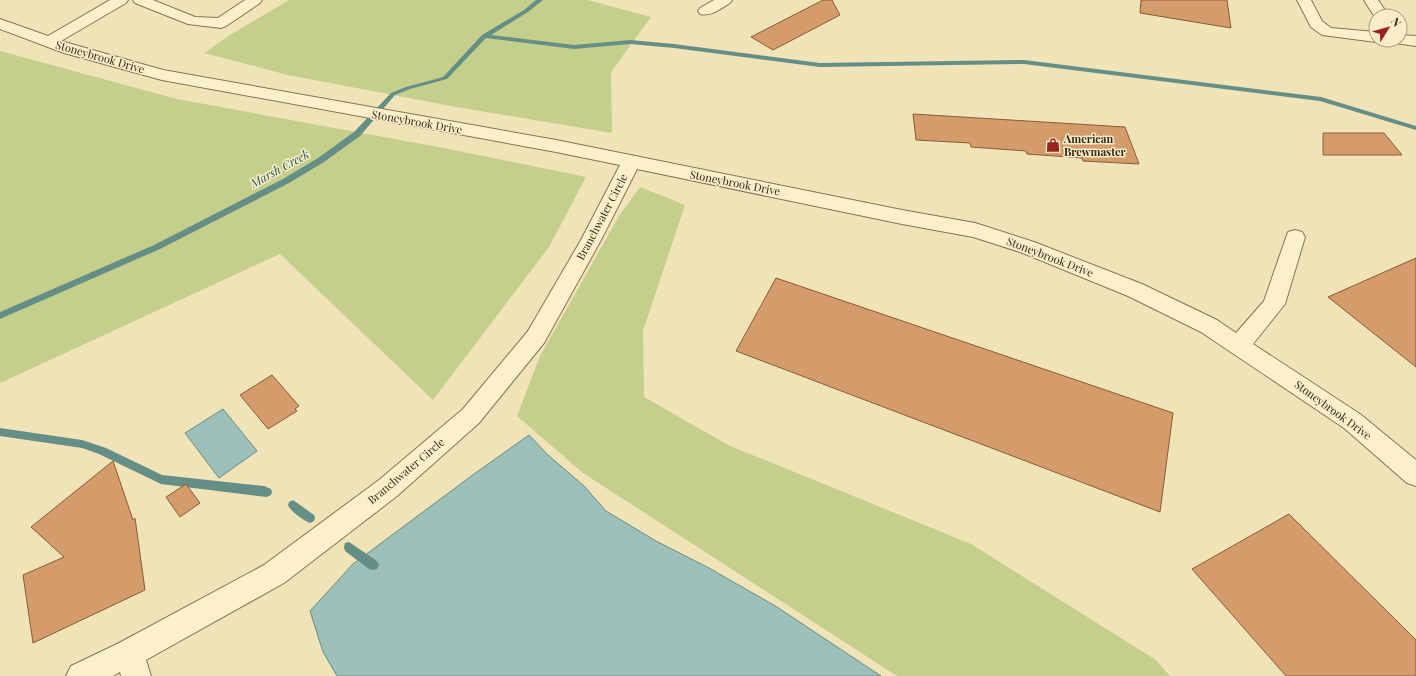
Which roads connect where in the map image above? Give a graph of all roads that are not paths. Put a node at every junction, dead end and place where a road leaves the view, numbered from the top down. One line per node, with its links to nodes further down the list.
1 (121, 0): 9 (street)
2 (140, 0): 3 (street)
3 (255, 0)
4 (725, 0): 6 (street)
5 (1304, 0): 8 (street)
6 (705, 11)
7 (0, 24): 9 (street, Stoneybrook Drive)
8 (1368, 36)
9 (48, 42): 10 (street, Stoneybrook Drive)
10 (631, 162): 12 (street, Stoneybrook Drive); 14 (street, Branchwater Circle)
11 (1295, 237): 12 (street)
12 (1239, 345): 13 (street, Stoneybrook Drive)
13 (1416, 475)
14 (133, 665): 15 (street, Branchwater Circle)
15 (81, 676)

